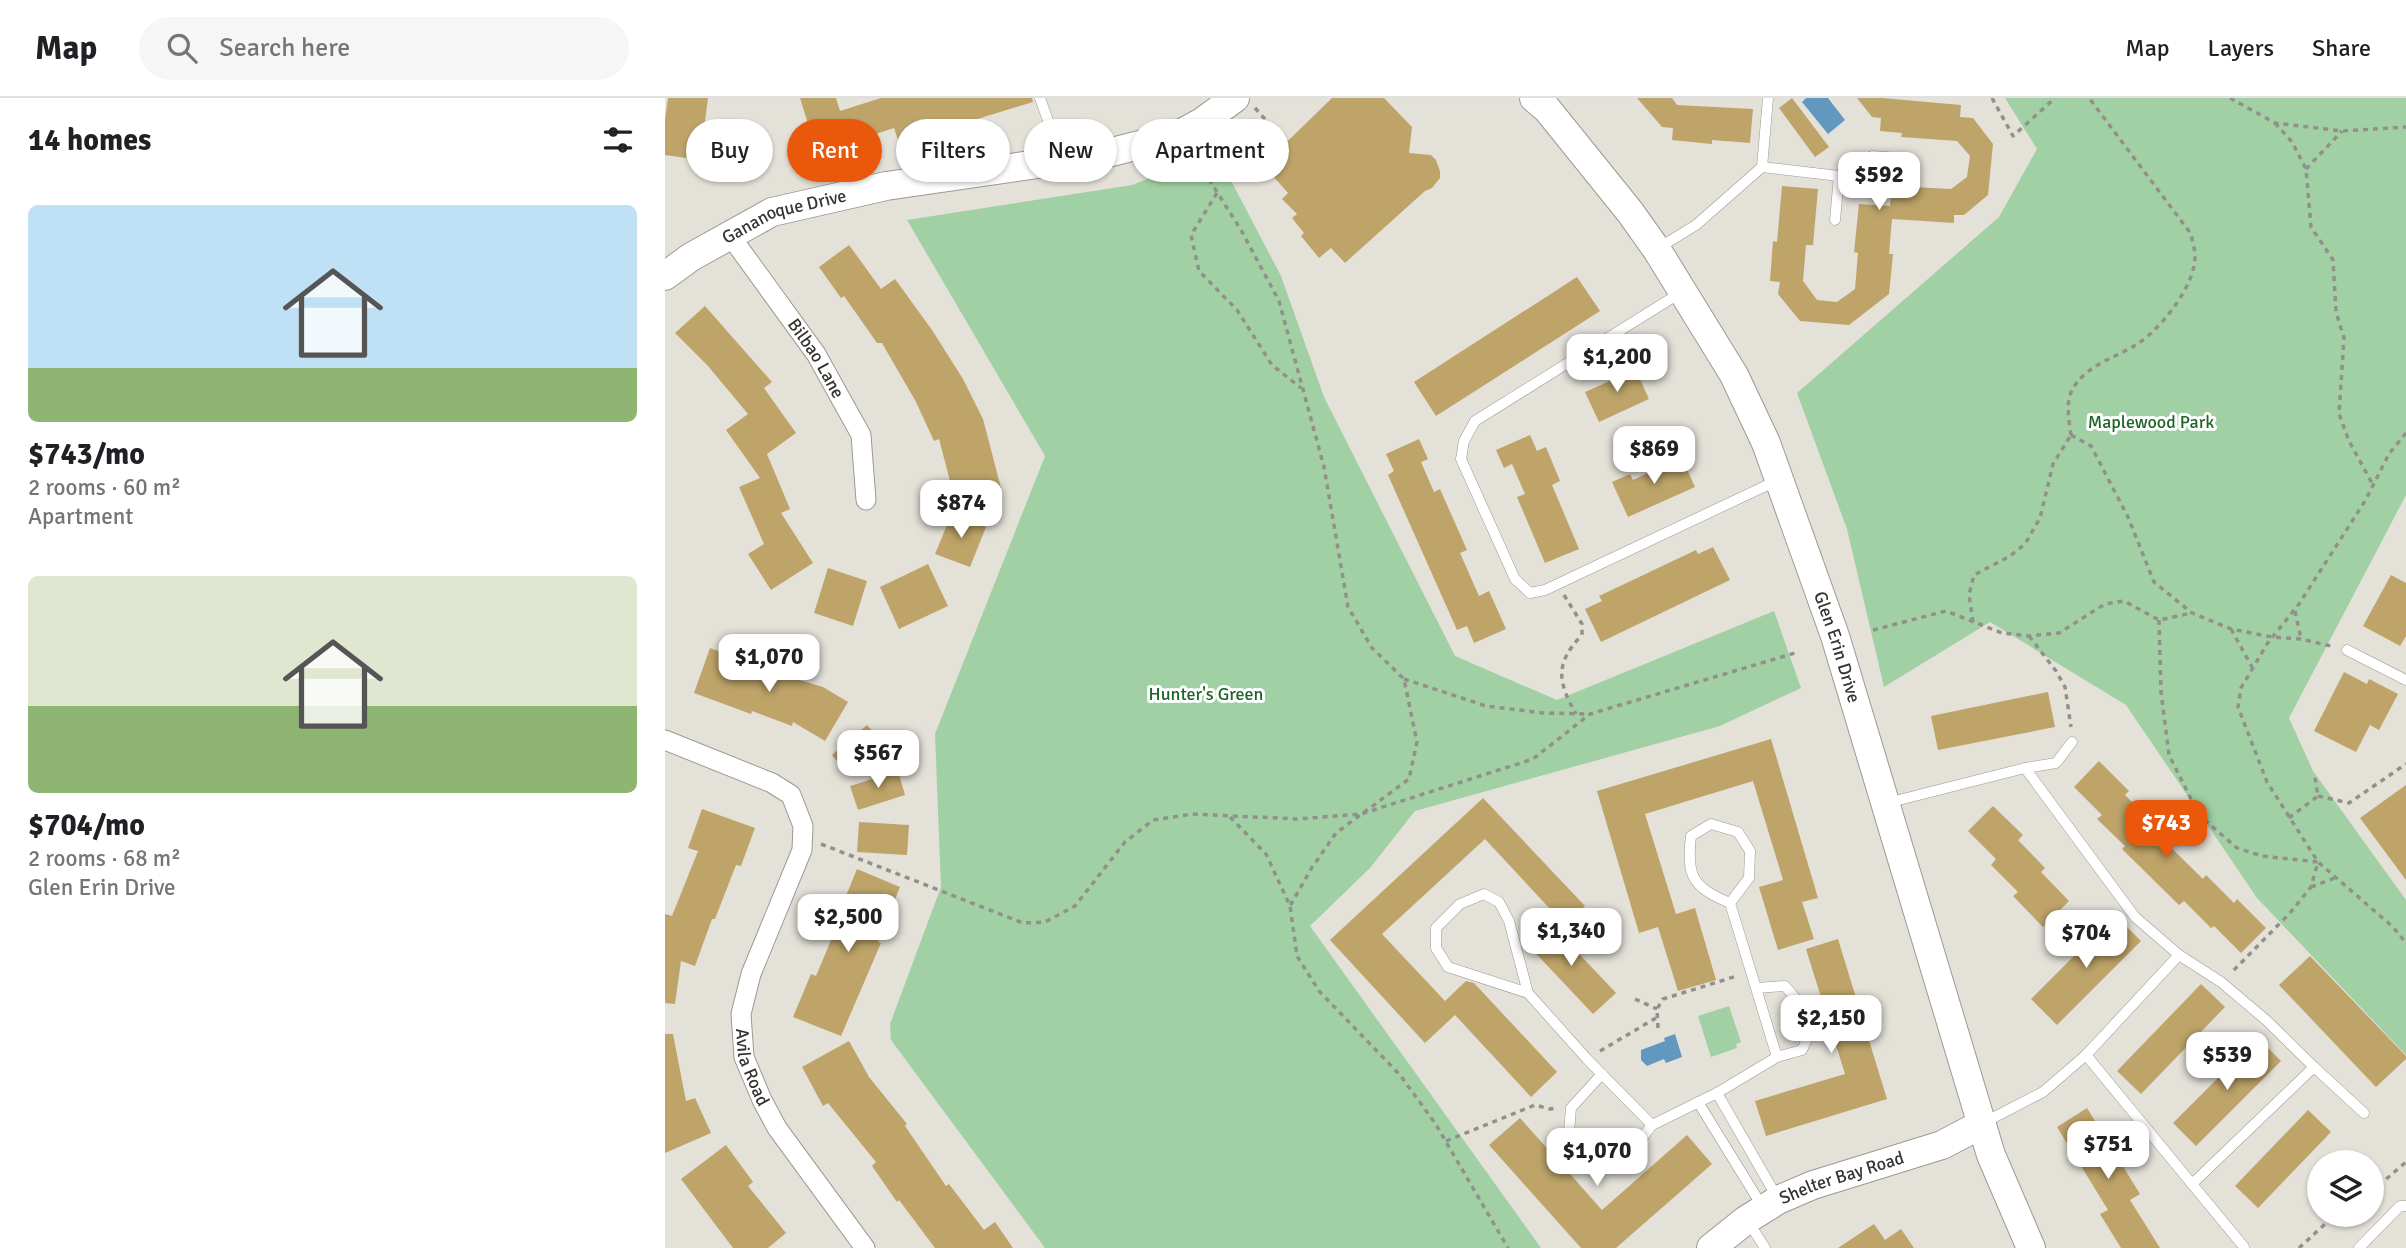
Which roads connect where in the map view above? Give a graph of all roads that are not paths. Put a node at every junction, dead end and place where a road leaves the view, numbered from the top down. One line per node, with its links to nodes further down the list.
1 (1040, 98): 5 (lane)
2 (1235, 98): 6 (street, Gananoque Drive)
3 (1534, 98): 13 (street, Glen Erin Drive)
4 (1768, 98): 9 (lane)
5 (1047, 119)
6 (1117, 150)
7 (1897, 159): 10 (lane)
8 (1024, 166): 12 (street, Gananoque Drive)
9 (1762, 167): 10 (lane); 13 (lane)
10 (1839, 176): 11 (lane)
11 (1835, 219)
12 (729, 234): 14 (street, Gananoque Drive); 17 (street, Bilbao Lane)
13 (1657, 250): 15 (street, Glen Erin Drive)
14 (665, 276)
15 (1683, 291): 16 (street, Glen Erin Drive); 16 (lane)
16 (1779, 480): 23 (street, Glen Erin Drive)
17 (866, 500)
18 (2347, 650): 19 (lane)
19 (2406, 680)
20 (665, 740): 41 (street, Avila Road)
21 (2073, 742): 22 (lane)
22 (2025, 768): 23 (lane); 25 (lane)
23 (1886, 803): 35 (street, Glen Erin Drive)
24 (1730, 903): 24 (lane); 26 (lane)
25 (2179, 955): 28 (lane); 30 (lane)
26 (1757, 988): 29 (lane); 29 (lane)
27 (1528, 993): 27 (lane); 31 (lane)
28 (2086, 1055): 35 (lane); 37 (lane)
29 (1777, 1057): 32 (lane)
30 (2314, 1067): 34 (lane); 37 (lane)
31 (1602, 1074): 36 (lane); 36 (lane)
32 (1717, 1093): 33 (lane); 39 (lane)
33 (1698, 1102): 36 (lane); 39 (lane)
34 (2364, 1113)
35 (1982, 1124): 39 (street, Shelter Bay Road); 44 (street, Glen Erin Drive)
36 (1652, 1125)
37 (2192, 1184): 40 (lane)
38 (2406, 1206): 45 (lane)
39 (1762, 1209): 42 (street, Shelter Bay Road); 43 (lane)
40 (2244, 1247)
41 (865, 1248)
42 (1711, 1248)
43 (1765, 1248)
44 (2031, 1248)
45 (2359, 1248)

